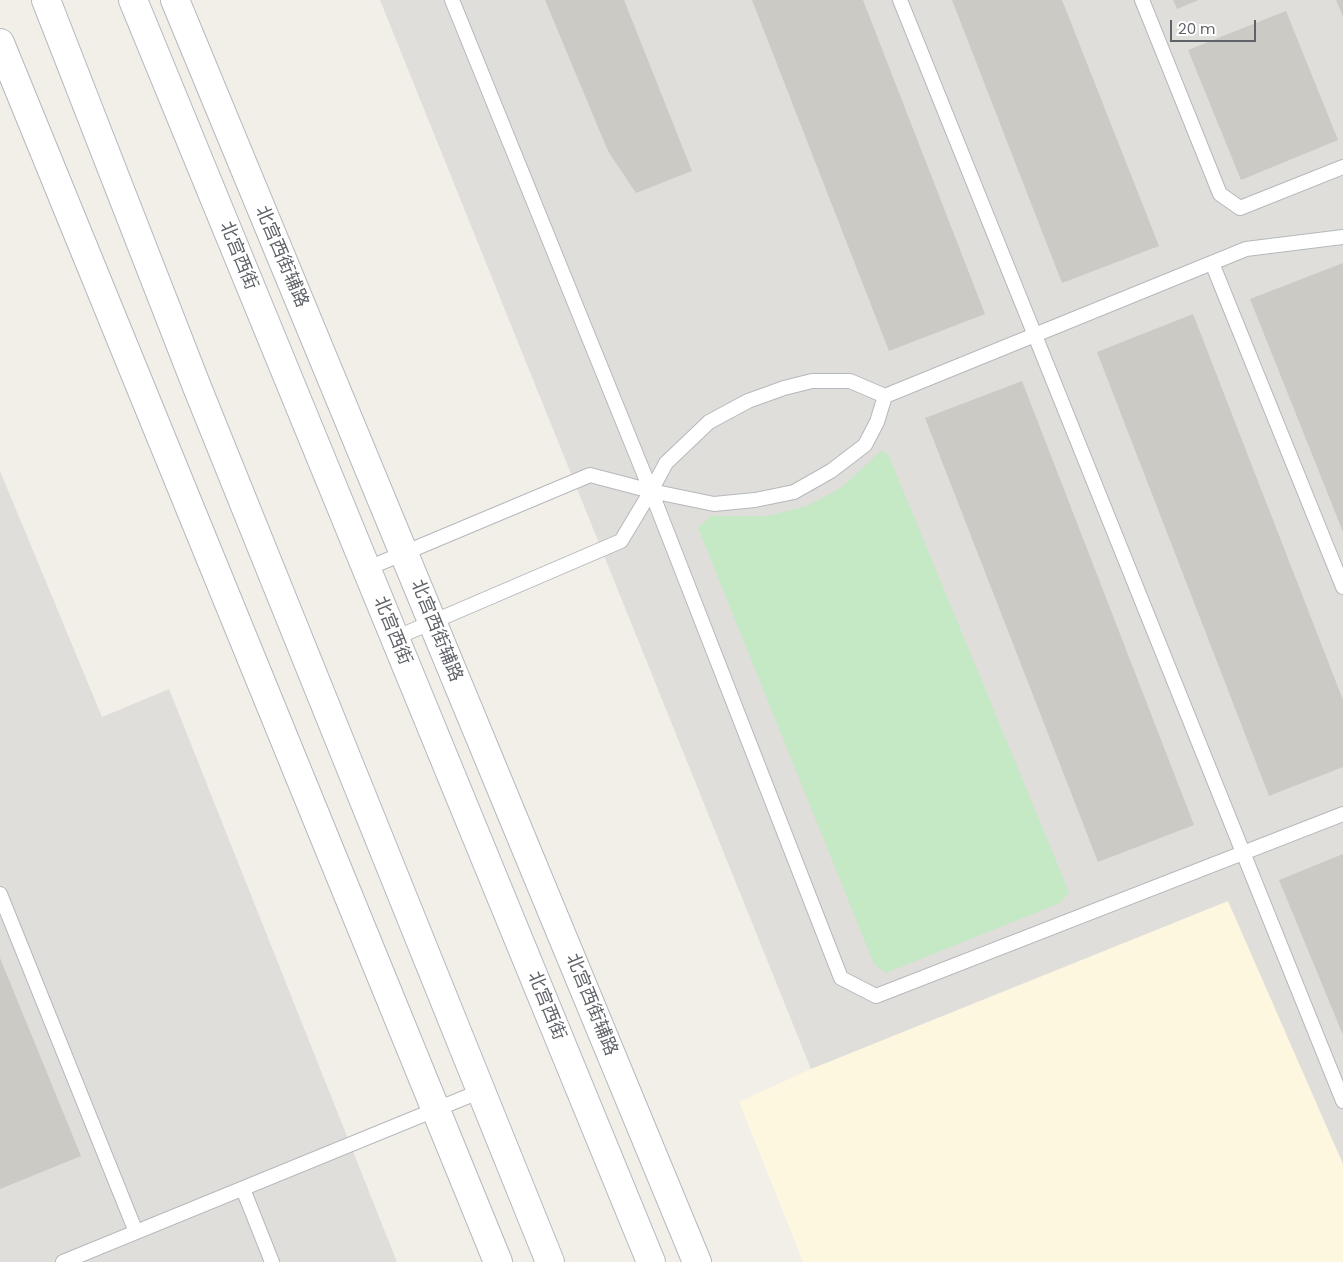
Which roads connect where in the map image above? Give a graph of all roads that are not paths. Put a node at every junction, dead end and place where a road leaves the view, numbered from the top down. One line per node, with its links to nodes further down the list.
1 (46, 0): 22 (main road)
2 (133, 0): 15 (main road, 北宫西街)
3 (175, 0): 14 (main road, 北宫西街辅路)
4 (452, 0): 13 (lane)
5 (900, 0): 11 (lane)
6 (1142, 0): 8 (lane)
7 (0, 43): 24 (main road)
8 (1343, 167)
9 (1343, 237): 10 (lane)
10 (1212, 263): 11 (lane); 16 (lane)
11 (1035, 335): 12 (lane); 20 (lane)
12 (885, 396): 13 (lane); 13 (lane)
13 (651, 491): 14 (lane); 17 (lane); 20 (lane)
14 (404, 553): 15 (lane); 17 (main road, 北宫西街辅路)
15 (366, 569): 18 (main road, 北宫西街)
16 (1343, 587)
17 (432, 622): 18 (lane); 32 (main road, 北宫西街辅路)
18 (395, 638): 31 (main road, 北宫西街)
19 (1343, 814): 20 (lane)
20 (1243, 853): 23 (lane)
21 (0, 894): 26 (lane)
22 (481, 1092): 24 (lane); 30 (main road)
23 (1343, 1101)
24 (436, 1110): 25 (lane); 29 (main road)
25 (243, 1189): 26 (lane); 28 (lane)
26 (136, 1232): 27 (lane)
27 (63, 1262)
28 (272, 1262)
29 (498, 1262)
30 (550, 1262)
31 (651, 1262)
32 (697, 1262)

